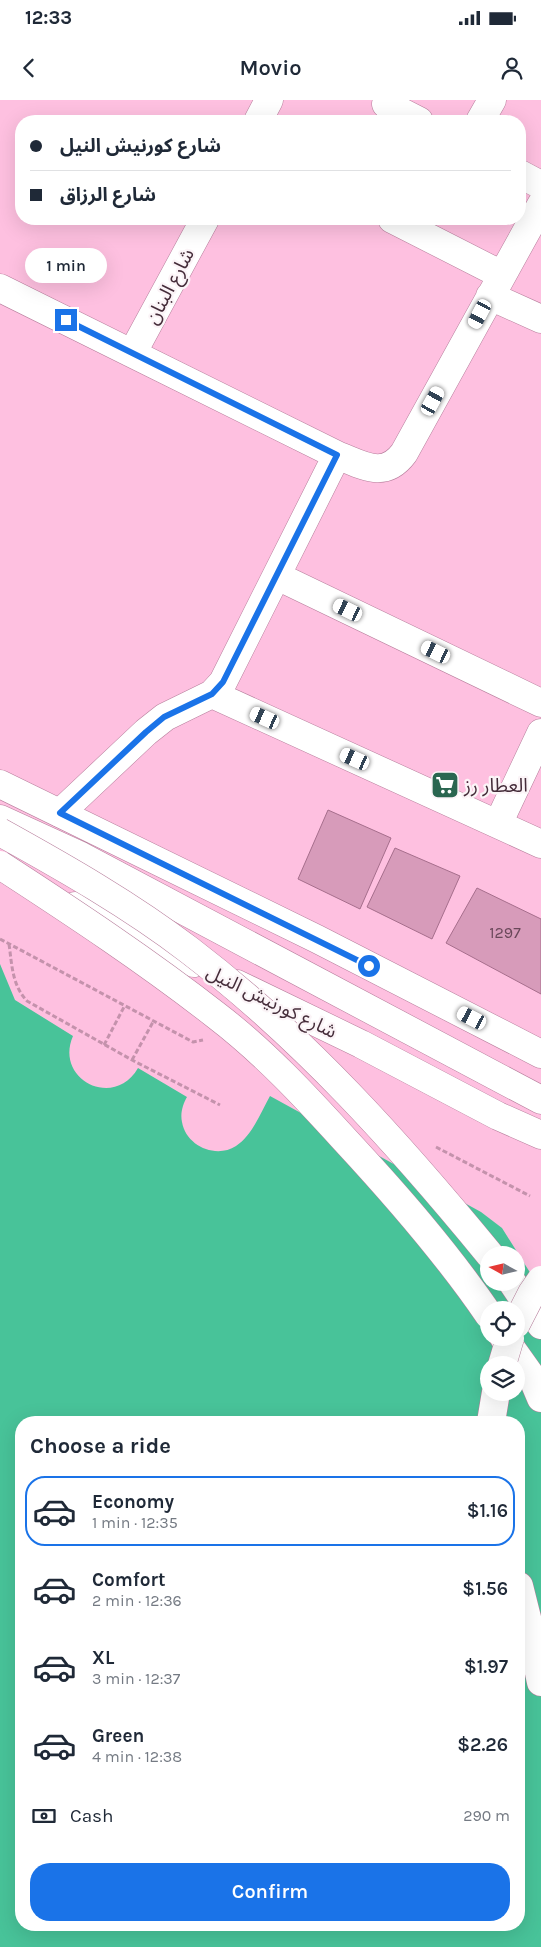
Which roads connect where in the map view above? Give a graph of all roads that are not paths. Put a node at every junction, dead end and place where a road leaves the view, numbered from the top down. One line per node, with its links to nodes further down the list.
1 (269, 100): 4 (main road)
2 (492, 100): 6 (main road)
3 (383, 108): 5 (main road)
4 (261, 115)
5 (402, 115)
6 (483, 115)
7 (526, 177): 8 (main road)
8 (541, 185)
9 (541, 205): 12 (main road)
10 (202, 225): 15 (main road, شارع البنان)
11 (425, 226): 12 (main road)
12 (496, 286): 14 (main road); 16 (main road)
13 (0, 288): 15 (main road)
14 (541, 320)
15 (133, 352): 16 (main road)
16 (337, 455): 17 (main road)
17 (277, 576): 18 (main road); 19 (main road)
18 (212, 694): 22 (main road); 24 (main road)
19 (541, 703)
20 (541, 733): 24 (main road)
21 (0, 784): 22 (main road)
22 (60, 813): 29 (main road)
23 (0, 818): 30 (main road)
24 (498, 824): 26 (main road)
25 (0, 832): 32 (main road, bridge)
26 (541, 844)
27 (0, 865): 35 (main road, bridge)
28 (0, 875): 31 (main road, شارع كورنيش النيل)
29 (541, 1054)
30 (541, 1100)
31 (541, 1135)
32 (482, 1246)
33 (541, 1280): 36 (main road, bridge)
34 (518, 1291): 37 (main road)
35 (480, 1303)
36 (525, 1307)
37 (541, 1325)
38 (510, 1346): 39 (main road)
39 (541, 1398)
40 (495, 1401): 41 (main road)
41 (493, 1416)
42 (525, 1610): 43 (main road)
43 (541, 1682)

